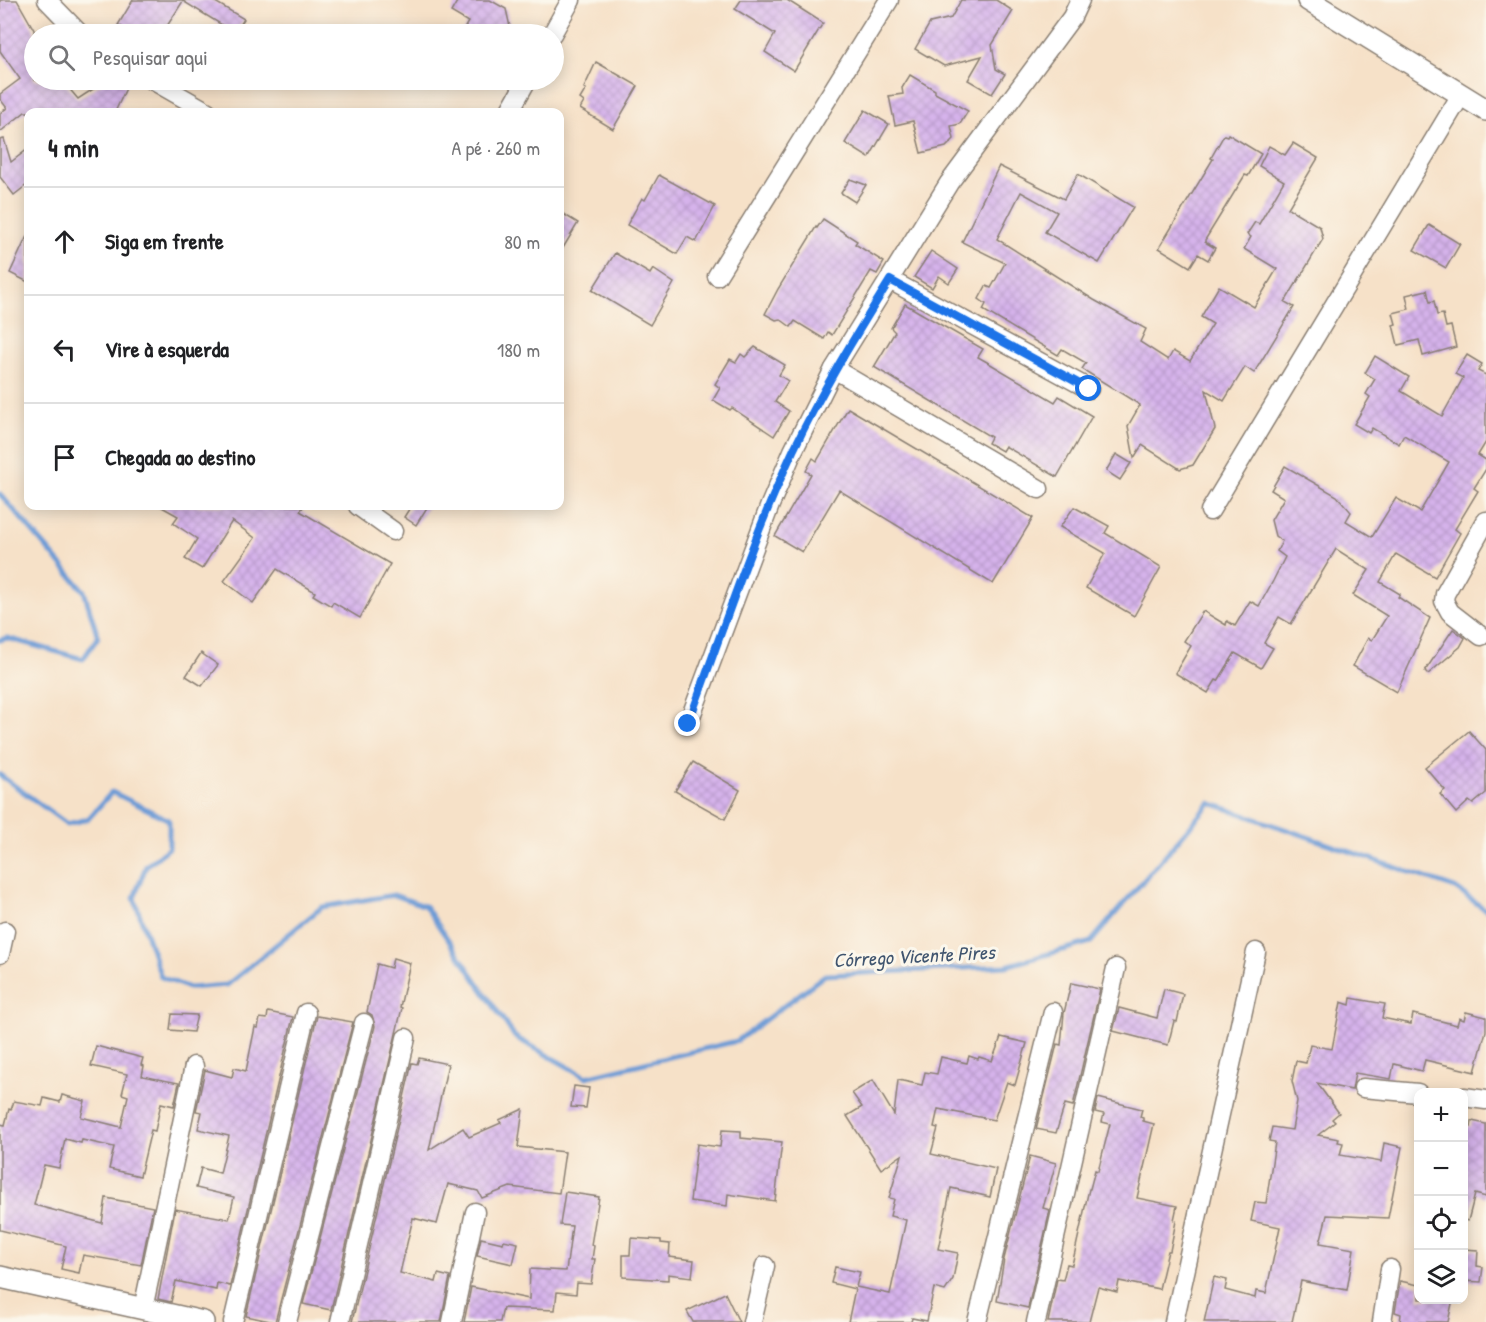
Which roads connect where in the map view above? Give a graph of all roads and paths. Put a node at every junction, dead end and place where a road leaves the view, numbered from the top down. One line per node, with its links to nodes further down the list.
1 (47, 0): 6 (street)
2 (571, 0): 7 (street)
3 (889, 0): 14 (street)
4 (1080, 0): 15 (street)
5 (1308, 0): 10 (street)
6 (70, 24)
7 (558, 24)
8 (170, 90): 11 (street)
9 (521, 90): 12 (street)
10 (1461, 95): 13 (street); 20 (street)
11 (201, 108)
12 (511, 108)
13 (1486, 110)
14 (717, 276)
15 (890, 280): 16 (street); 17 (street)
16 (834, 369): 18 (street); 24 (street)
17 (1089, 389)
18 (1039, 489)
19 (364, 510): 22 (street)
20 (1210, 511)
21 (1486, 521): 23 (street)
22 (393, 531)
23 (1481, 636)
24 (688, 724)
25 (4, 931): 27 (street)
26 (1256, 952): 51 (street)
27 (0, 954)
28 (1116, 968): 50 (street)
29 (1053, 1012): 49 (street)
30 (306, 1013): 44 (street)
31 (364, 1023): 45 (street)
32 (406, 1038): 46 (street)
33 (194, 1066): 42 (street)
34 (1364, 1088): 35 (street)
35 (1414, 1093)
36 (1468, 1098): 37 (street)
37 (1486, 1100)
38 (475, 1212): 47 (street)
39 (765, 1266): 48 (street)
40 (1390, 1269): 52 (street)
41 (0, 1277): 42 (street)
42 (142, 1309): 43 (street)
43 (203, 1322)
44 (233, 1322)
45 (287, 1322)
46 (340, 1322)
47 (452, 1322)
48 (752, 1322)
49 (977, 1322)
50 (1036, 1322)
51 (1174, 1322)
52 (1382, 1322)

